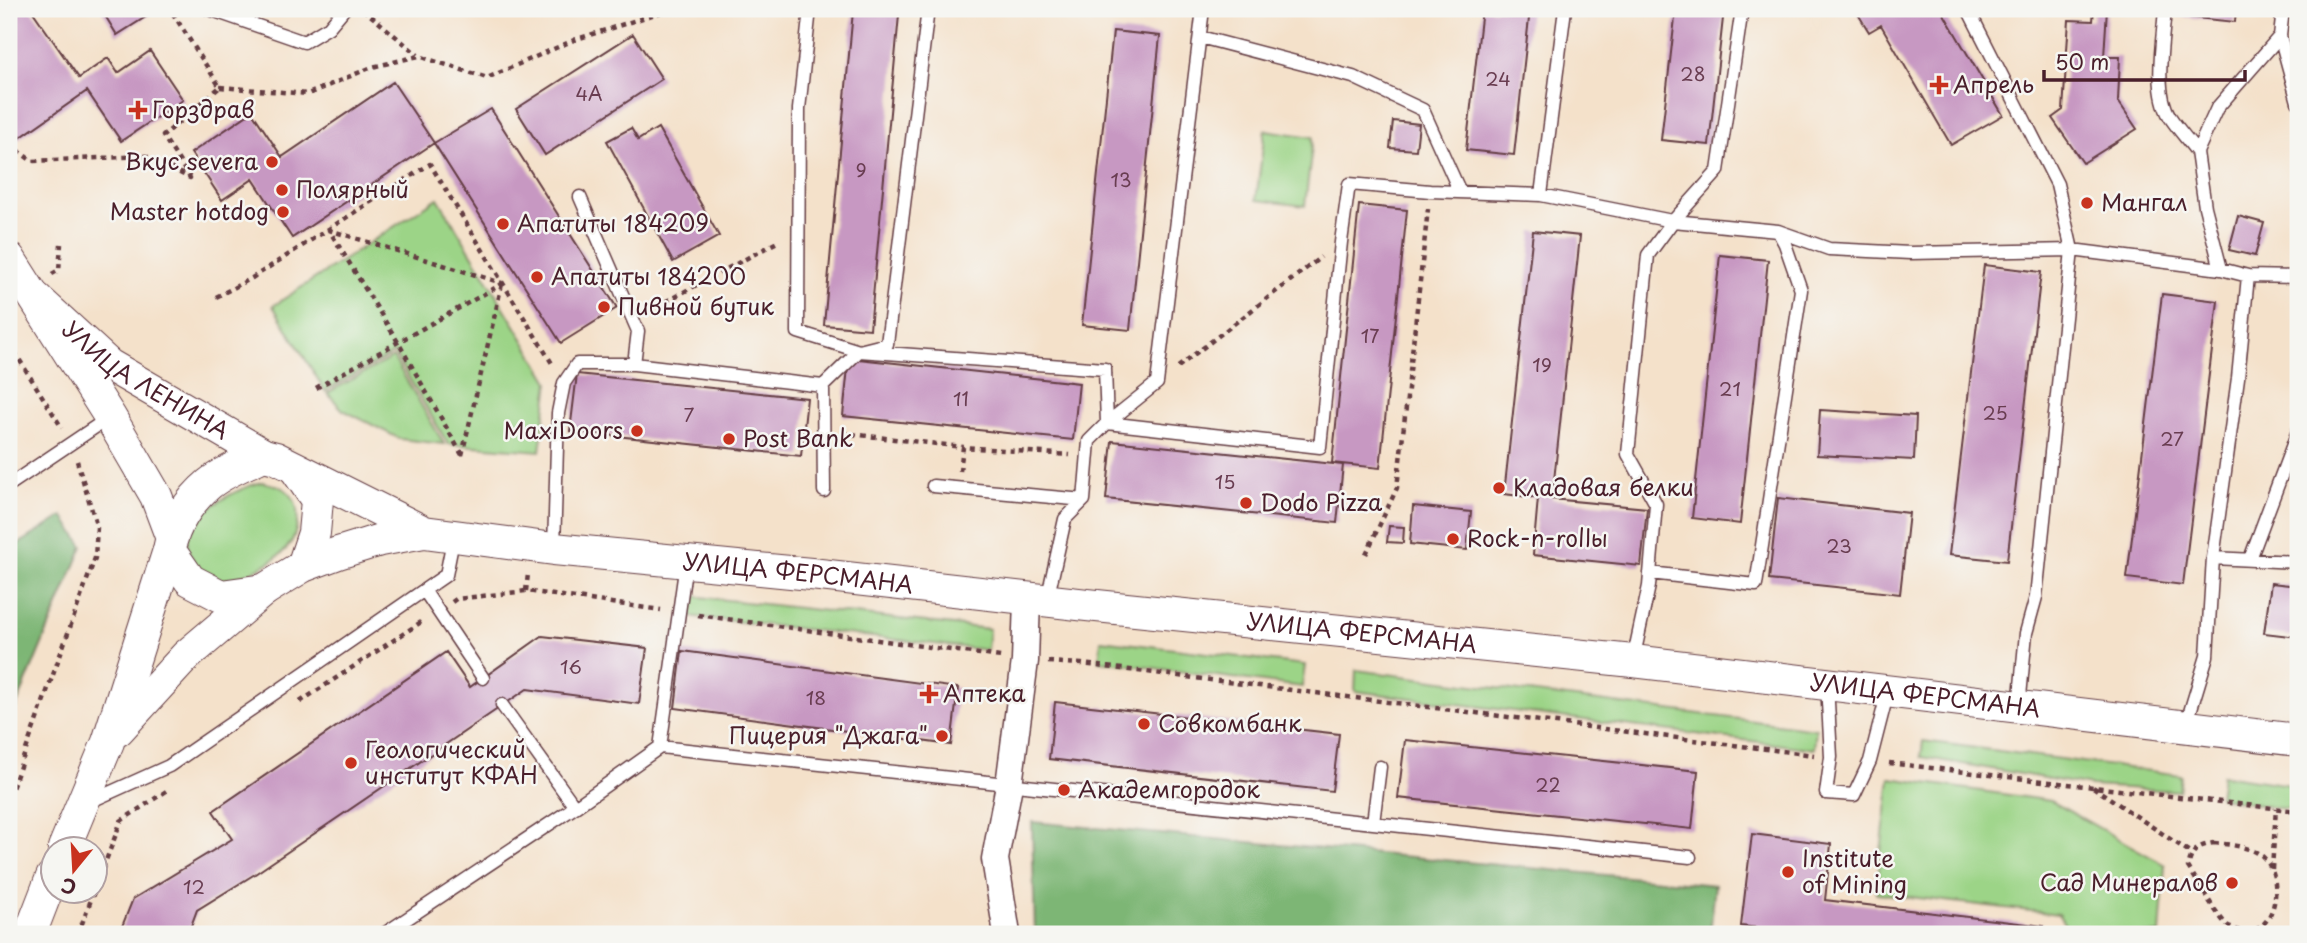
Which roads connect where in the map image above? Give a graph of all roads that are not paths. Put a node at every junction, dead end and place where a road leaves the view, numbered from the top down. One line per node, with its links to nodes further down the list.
1 (209, 9): 2 (lane)
2 (344, 9)
3 (810, 9): 25 (lane)
4 (928, 9): 25 (lane)
5 (1203, 9): 12 (lane)
6 (1565, 9): 16 (lane)
7 (1742, 9): 18 (lane)
8 (1968, 9): 20 (lane)
9 (2165, 9): 14 (lane)
10 (2283, 9): 11 (lane)
11 (2280, 36): 13 (lane); 14 (lane)
12 (1200, 37): 15 (lane); 29 (lane)
13 (2298, 102)
14 (2197, 152): 21 (lane)
15 (1460, 192): 16 (lane); 29 (lane)
16 (1542, 195): 18 (lane)
17 (580, 197): 26 (lane)
18 (1672, 221): 19 (lane); 45 (lane)
19 (1778, 231): 20 (lane); 45 (lane)
20 (2072, 250): 21 (lane); 54 (lane)
21 (2221, 269): 23 (lane)
22 (23, 276): 28 (street, УЛИЦА ЛЕНИНА); 31 (street, УЛИЦА ЛЕНИНА)
23 (2248, 276): 24 (lane); 40 (lane)
24 (2298, 277)
25 (859, 351): 27 (lane); 29 (lane)
26 (634, 363): 27 (lane); 39 (lane)
27 (823, 386): 35 (lane)
28 (110, 417): 33 (lane); 38 (street, УЛИЦА ЛЕНИНА)
29 (1107, 423): 36 (lane)
30 (2298, 431): 41 (lane)
31 (264, 455): 32 (street); 38 (street)
32 (295, 467): 37 (street, УЛИЦА ФЕРСМАНА); 44 (street)
33 (9, 485)
34 (933, 486): 36 (lane)
35 (824, 491)
36 (1084, 500): 48 (lane)
37 (439, 534): 39 (street, УЛИЦА ФЕРСМАНА); 44 (street, УЛИЦА ФЕРСМАНА); 47 (lane)
38 (170, 543): 46 (street); 57 (street)
39 (554, 549): 42 (street, УЛИЦА ФЕРСМАНА)
40 (2213, 558): 41 (lane); 55 (lane)
41 (2250, 559): 43 (lane)
42 (686, 561): 48 (street, УЛИЦА ФЕРСМАНА); 58 (lane)
43 (2298, 562)
44 (303, 566): 46 (street)
45 (1650, 573): 49 (lane)
46 (264, 590): 57 (street)
47 (424, 590): 50 (lane); 61 (lane)
48 (1037, 600): 49 (street, УЛИЦА ФЕРСМАНА); 60 (street)
49 (1633, 661): 51 (street, УЛИЦА ФЕРСМАНА)
50 (483, 677)
51 (1827, 683): 52 (street, УЛИЦА ФЕРСМАНА); 52 (lane)
52 (1888, 690): 54 (street, УЛИЦА ФЕРСМАНА)
53 (502, 705): 62 (lane)
54 (2018, 708): 55 (street, УЛИЦА ФЕРСМАНА)
55 (2186, 726): 56 (street, УЛИЦА ФЕРСМАНА)
56 (2298, 740)
57 (108, 741): 61 (street)
58 (660, 747): 60 (lane); 62 (lane)
59 (1380, 767): 63 (lane)
60 (1009, 785): 63 (lane); 69 (street)
61 (83, 805): 64 (street)
62 (575, 807): 68 (lane)
63 (1373, 823): 65 (lane)
64 (70, 834)
65 (1690, 857)
66 (42, 904): 67 (street)
67 (30, 934)
68 (384, 934)
69 (1007, 934)

